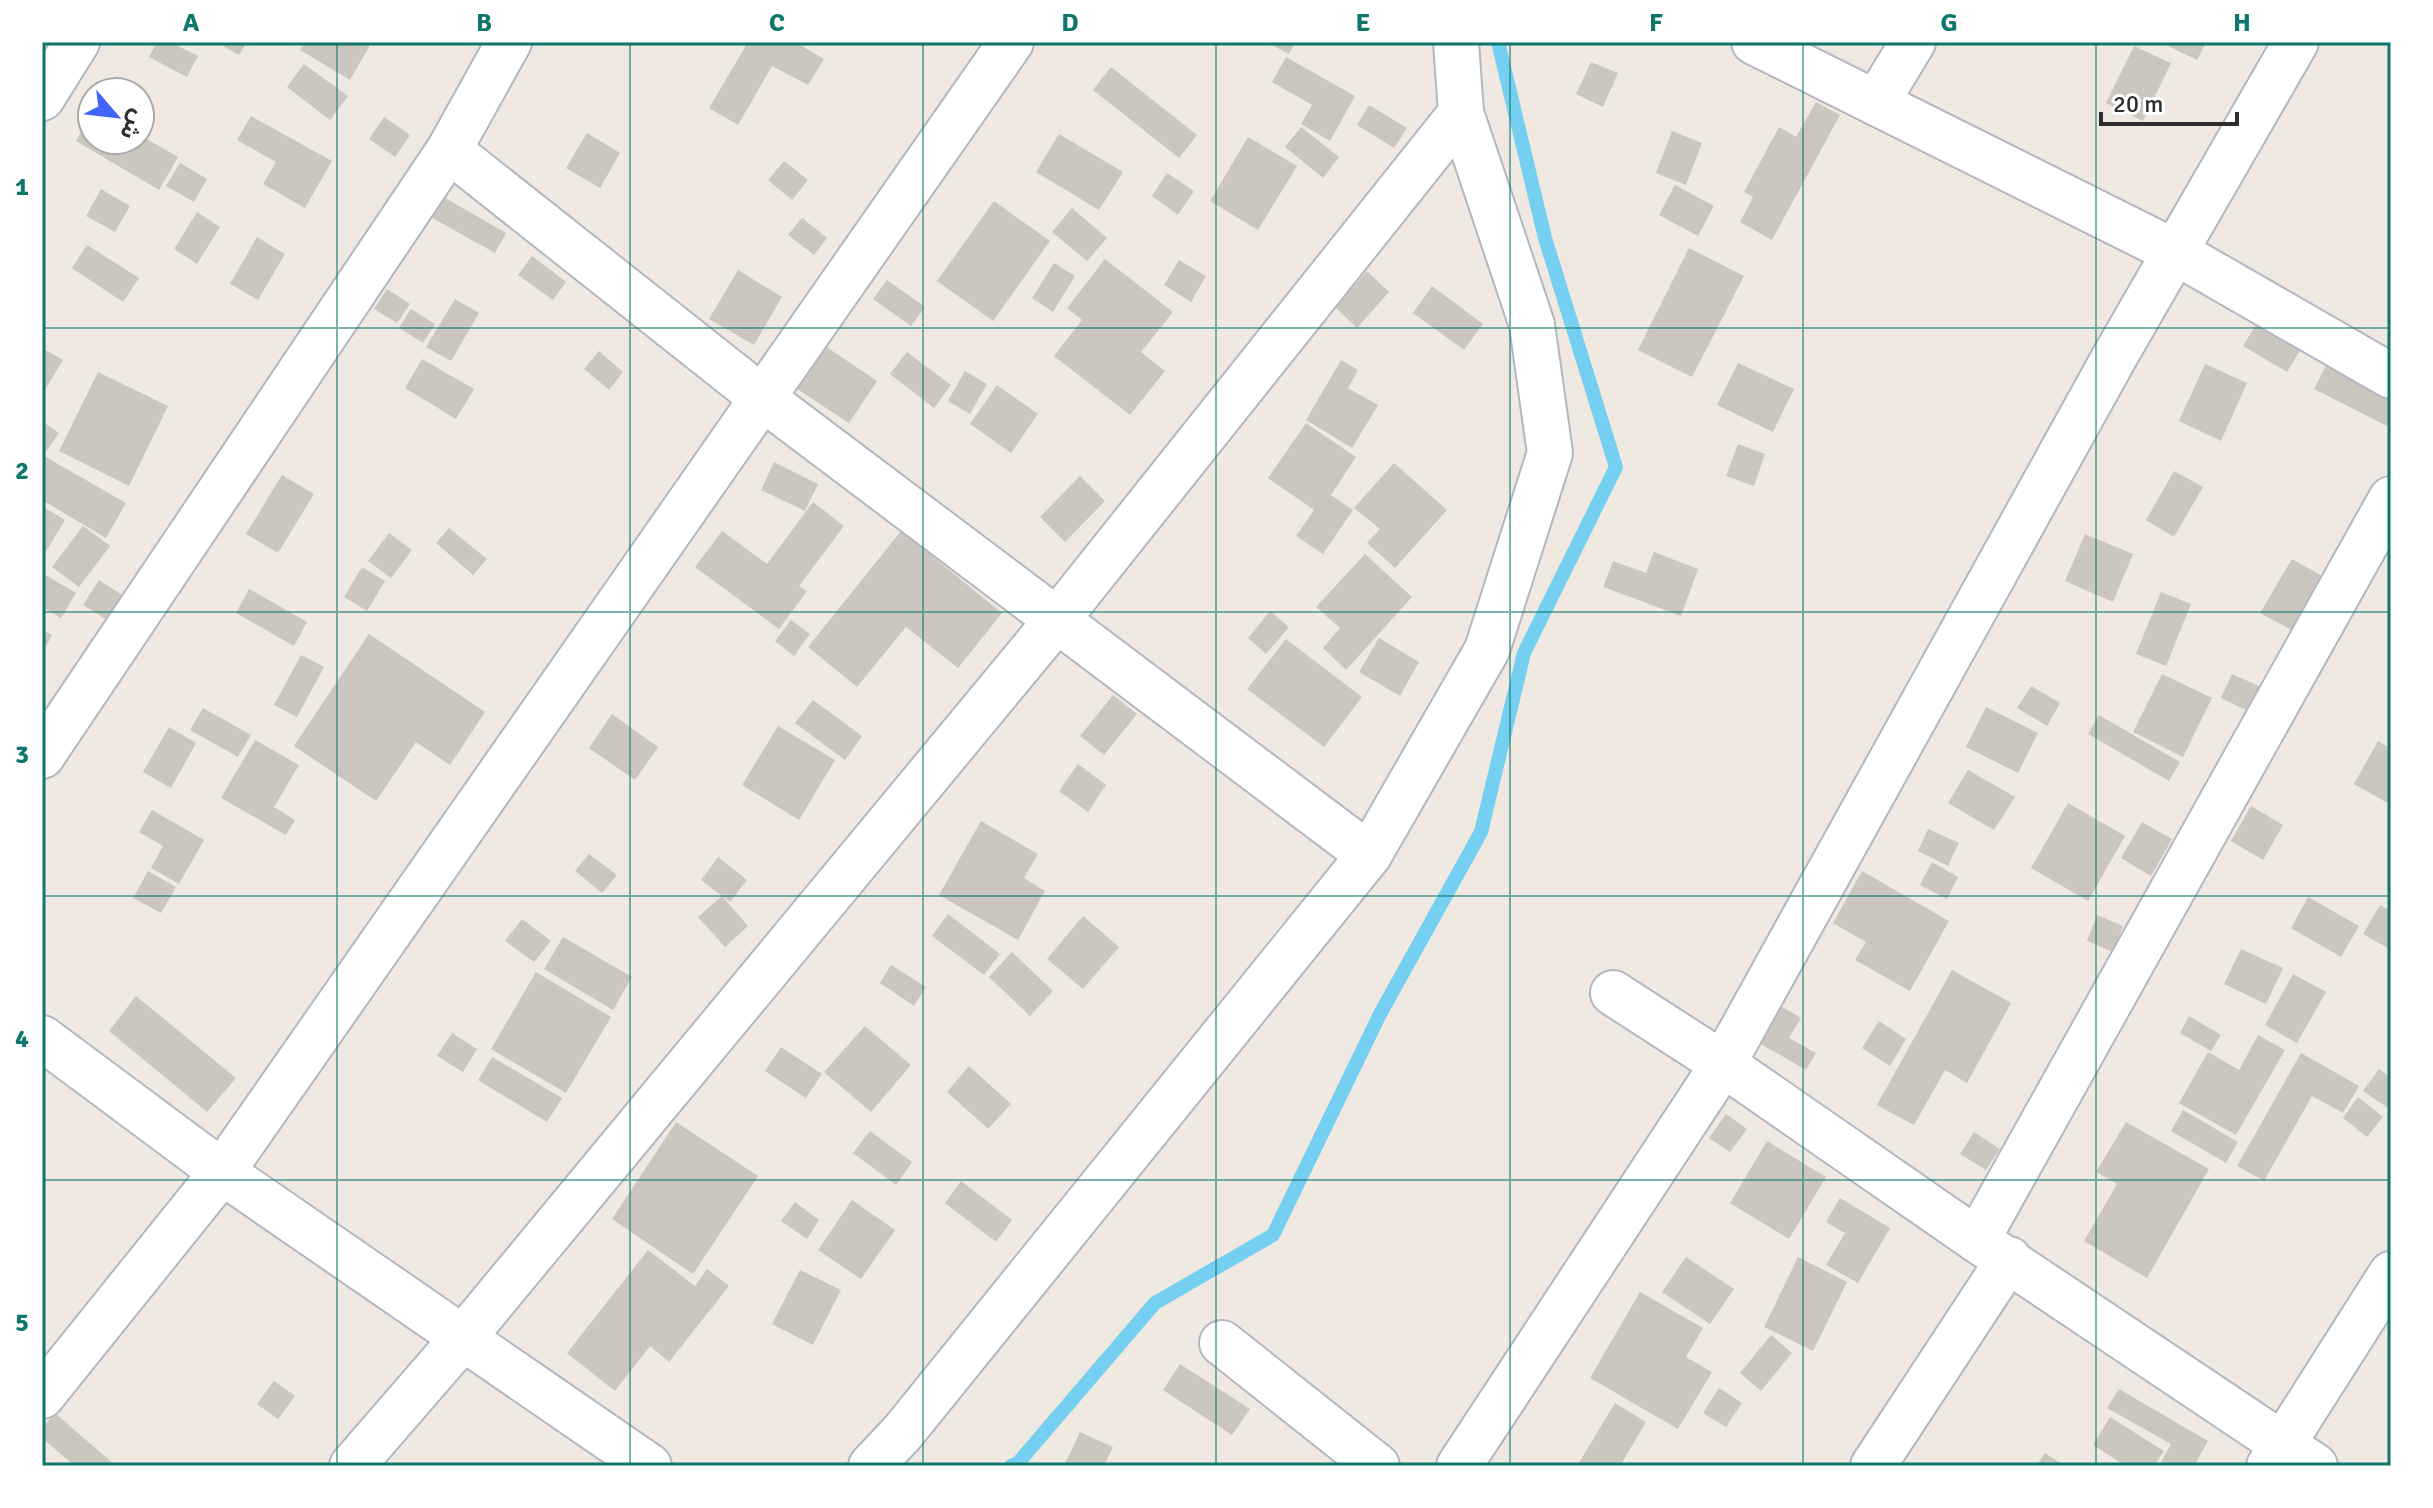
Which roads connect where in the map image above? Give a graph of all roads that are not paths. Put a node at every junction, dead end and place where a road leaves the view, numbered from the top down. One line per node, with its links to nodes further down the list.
1 (77, 42): 8 (street)
2 (509, 42): 11 (street)
3 (1011, 42): 14 (street)
4 (1456, 42): 10 (street)
5 (1754, 42): 9 (street)
6 (1913, 42): 9 (street)
7 (2296, 42): 12 (street)
8 (42, 98)
9 (1876, 103): 12 (street)
10 (1461, 113): 16 (street); 18 (street)
11 (449, 150): 14 (street); 17 (street)
12 (2177, 253): 13 (street); 21 (street)
13 (2391, 376)
14 (761, 397): 16 (street); 22 (street)
15 (2391, 499): 23 (street)
16 (1056, 621): 18 (street); 25 (street)
17 (42, 756)
18 (1369, 855): 31 (street)
19 (1613, 993): 21 (street)
20 (42, 1038): 22 (street)
21 (1723, 1064): 23 (street); 33 (street)
22 (222, 1172): 25 (street); 27 (street)
23 (1993, 1250): 28 (street); 34 (street)
24 (2391, 1274): 28 (street)
25 (462, 1339): 29 (street); 30 (street)
26 (1222, 1343): 32 (street)
27 (42, 1396)
28 (2289, 1459)
29 (352, 1466)
30 (649, 1466)
31 (871, 1466)
32 (1377, 1466)
33 (1459, 1466)
34 (1873, 1466)

